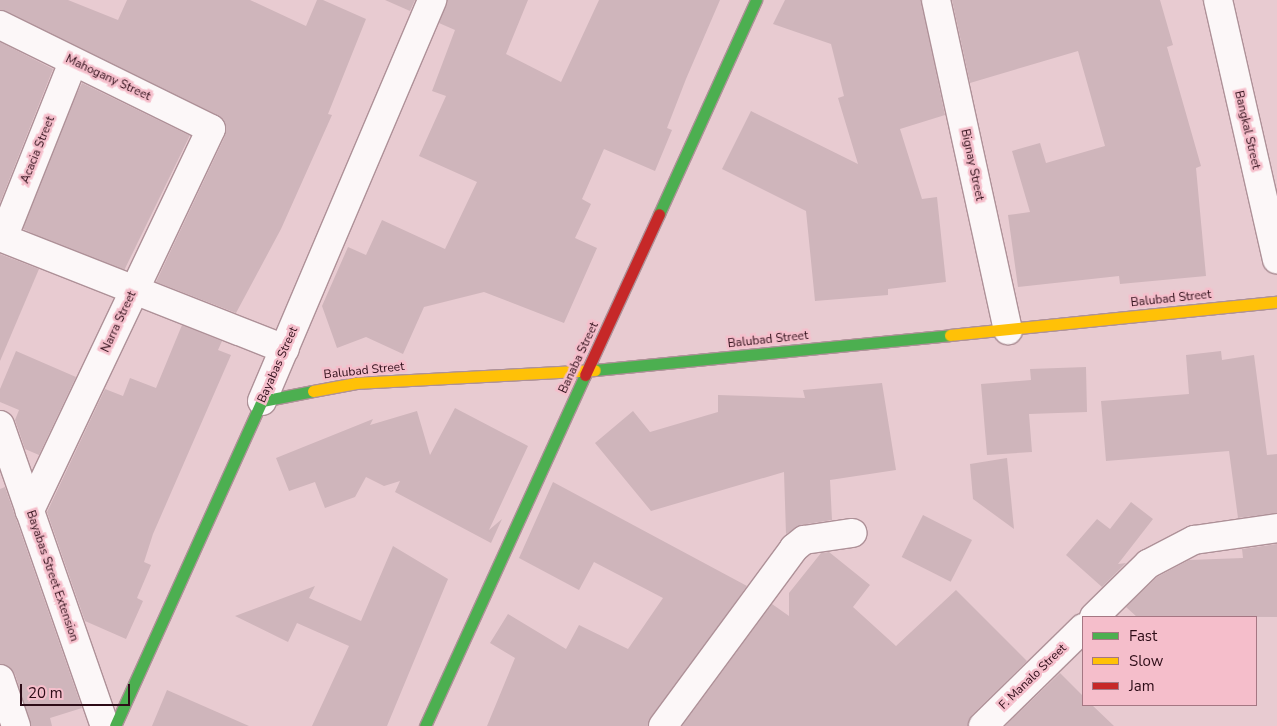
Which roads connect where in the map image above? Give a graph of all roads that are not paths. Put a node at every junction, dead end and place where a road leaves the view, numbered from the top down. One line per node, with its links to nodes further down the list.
1 (432, 0): 13 (street, Bayabas Street)
2 (756, 0): 14 (street, Banaba Street)
3 (936, 0): 12 (street, Bignay Street)
4 (1218, 0): 9 (street, Bangkal Street)
5 (0, 25): 6 (street, Mahogany Street)
6 (73, 62): 7 (street, Mahogany Street); 8 (street, Acacia Street)
7 (211, 133): 10 (street, Narra Street)
8 (2, 238): 10 (street)
9 (1277, 260)
10 (134, 292): 13 (street); 17 (street, Narra Street)
11 (1277, 302): 12 (street, Balubad Street)
12 (1008, 330): 14 (street, Balubad Street)
13 (285, 350): 15 (street, Bayabas Street)
14 (588, 371): 15 (street, Balubad Street); 26 (street, Banaba Street)
15 (262, 401): 25 (street, Bayabas Street)
16 (0, 425): 17 (street, Bayabas Street Extension)
17 (30, 511): 24 (street, Bayabas Street Extension)
18 (1277, 528): 20 (street)
19 (852, 533): 27 (street)
20 (1095, 616)
21 (1082, 629): 28 (street, F. Manalo Street)
22 (0, 679): 23 (street)
23 (16, 726)
24 (105, 726)
25 (114, 726)
26 (425, 726)
27 (663, 726)
28 (983, 726)

